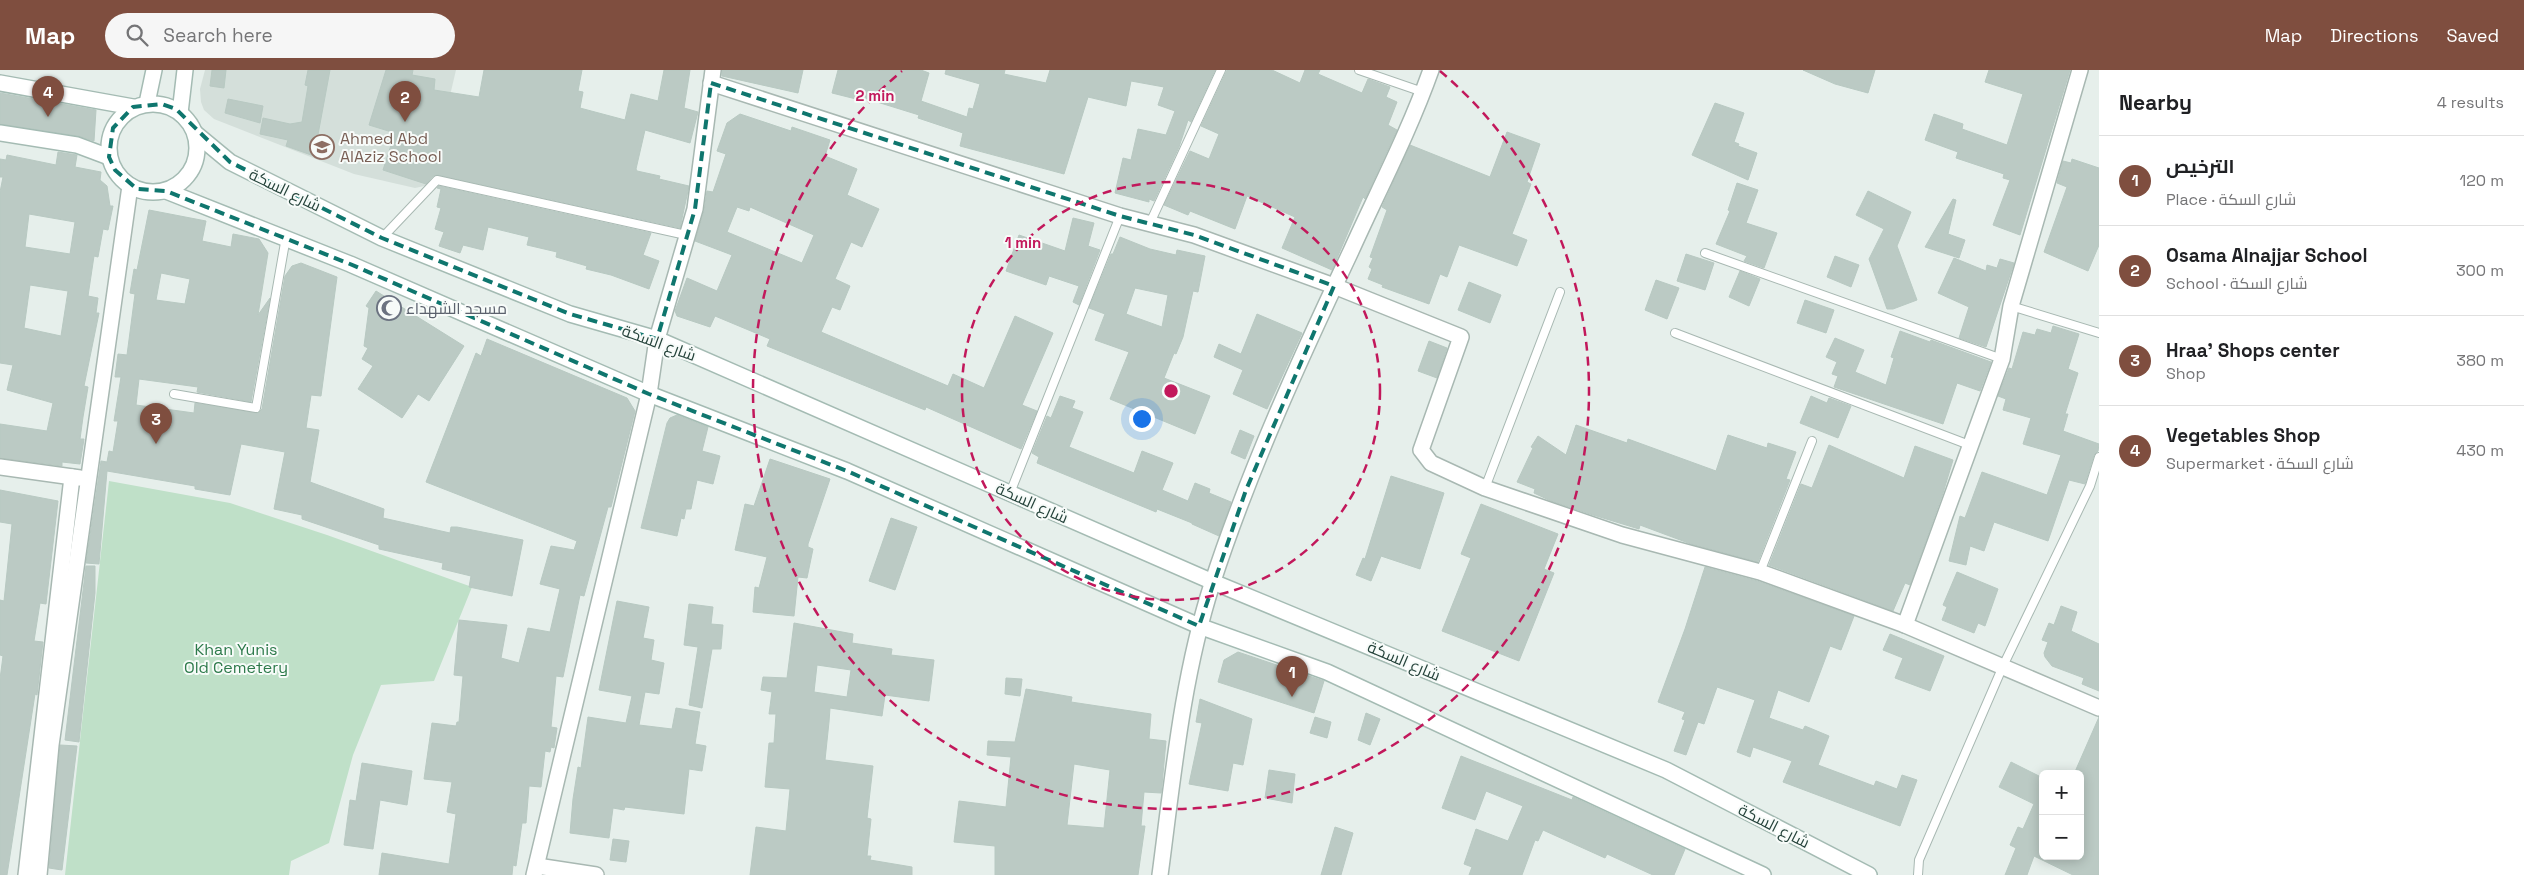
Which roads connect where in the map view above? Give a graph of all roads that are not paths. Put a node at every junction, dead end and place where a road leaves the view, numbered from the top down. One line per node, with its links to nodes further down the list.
1 (154, 70): 10 (street)
2 (185, 70): 11 (street)
3 (1221, 70): 18 (lane)
4 (1359, 70): 9 (lane)
5 (1430, 70): 9 (street)
6 (2080, 70): 25 (street)
7 (712, 76): 17 (street); 19 (street)
8 (0, 83): 10 (street)
9 (1423, 92): 23 (street)
10 (140, 105): 11 (street); 14 (street)
11 (180, 113): 13 (street)
12 (0, 133): 14 (street)
13 (195, 133): 16 (street); 21 (street, شارع السكة)
14 (109, 157): 15 (street)
15 (130, 186): 16 (street); 37 (street)
16 (166, 191): 20 (street)
17 (1120, 216): 18 (street); 39 (lane)
18 (1150, 223): 23 (street)
19 (686, 236): 21 (lane); 28 (street)
20 (286, 237): 30 (lane); 31 (street)
21 (382, 238): 28 (street, شارع السكة)
22 (1705, 253): 29 (lane)
23 (1334, 286): 38 (street); 41 (street)
24 (1560, 292): 38 (lane)
25 (2012, 306): 27 (lane); 29 (street)
26 (1675, 332): 33 (lane)
27 (2099, 333)
28 (657, 339): 31 (street); 39 (street, شارع السكة)
29 (2002, 359): 33 (street)
30 (174, 394)
31 (649, 394): 43 (street); 46 (street)
32 (1812, 441): 40 (lane)
33 (1972, 446): 42 (street)
34 (2099, 457): 44 (lane)
35 (0, 467): 36 (street)
36 (72, 477): 37 (street); 47 (street)
37 (87, 478): 48 (street)
38 (1485, 488): 40 (street)
39 (1010, 493): 41 (street, شارع السكة)
40 (1760, 572): 42 (street)
41 (1213, 582): 43 (street); 52 (street, شارع السكة)
42 (1905, 625): 44 (street)
43 (1199, 626): 50 (street); 51 (street)
44 (2004, 666): 45 (street); 53 (lane)
45 (2099, 708)
46 (536, 871): 49 (street)
47 (26, 875)
48 (39, 875)
49 (596, 875)
50 (1160, 875)
51 (1763, 875)
52 (1869, 875)
53 (1918, 875)

